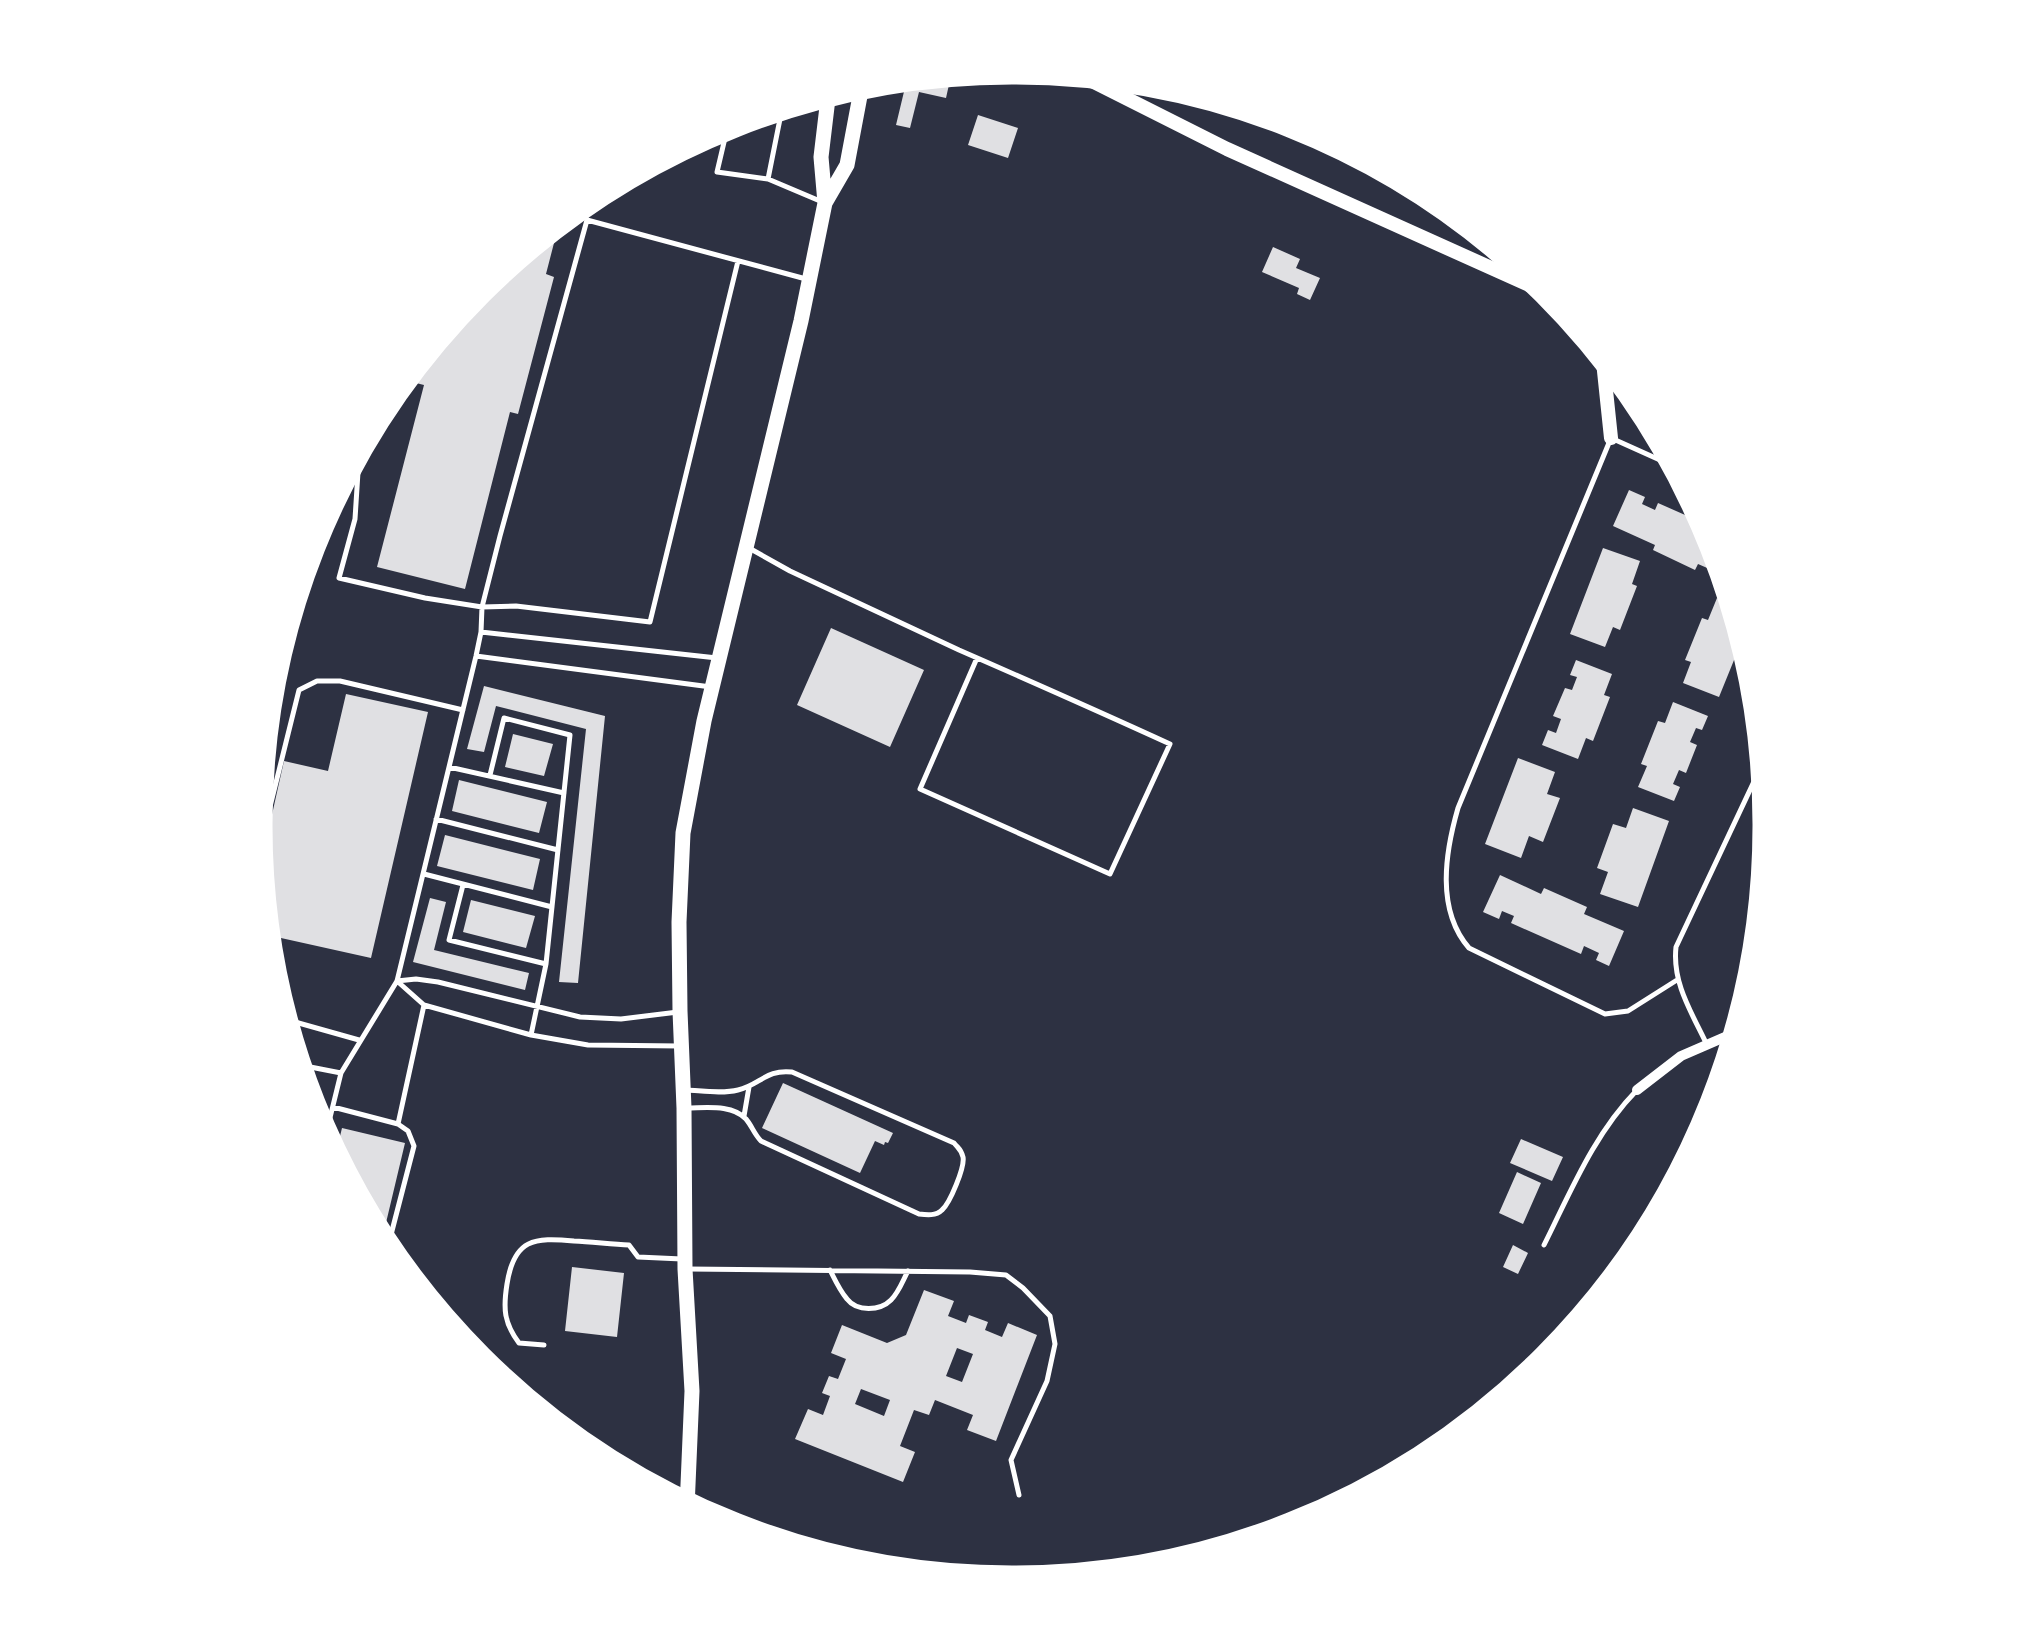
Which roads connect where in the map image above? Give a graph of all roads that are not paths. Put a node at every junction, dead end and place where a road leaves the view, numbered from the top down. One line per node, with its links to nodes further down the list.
1 (1107, 89): 3 (main road)
2 (1125, 92): 3 (lane)
3 (1123, 97): 12 (main road)
4 (859, 99): 9 (main road)
5 (827, 106): 9 (main road)
6 (780, 120): 8 (lane)
7 (725, 141): 8 (lane)
8 (768, 179): 9 (lane)
9 (824, 203): 13 (main road)
10 (587, 220): 11 (lane); 19 (lane)
11 (738, 260): 13 (lane); 19 (lane)
12 (1515, 279)
13 (809, 280): 18 (main road)
14 (1605, 377): 15 (main road)
15 (1611, 438): 16 (lane); 37 (lane)
16 (1659, 459)
17 (358, 476): 19 (lane)
18 (746, 547): 22 (main road); 23 (lane)
19 (482, 607): 20 (lane)
20 (482, 632): 21 (lane); 22 (lane)
21 (476, 656): 24 (lane); 25 (lane)
22 (719, 658): 24 (main road)
23 (976, 658): 23 (lane)
24 (712, 687): 41 (main road)
25 (463, 710): 26 (lane); 30 (lane)
26 (449, 767): 27 (lane); 31 (lane)
27 (490, 775): 29 (lane); 29 (lane)
28 (1753, 783): 37 (lane)
29 (564, 793): 32 (lane)
30 (271, 803)
31 (436, 819): 32 (lane); 33 (lane)
32 (558, 850): 35 (lane)
33 (423, 874): 34 (lane); 38 (lane)
34 (463, 884): 35 (lane); 36 (lane)
35 (552, 908): 36 (lane)
36 (546, 964): 40 (lane)
37 (1676, 980): 46 (lane)
38 (397, 982): 39 (lane); 40 (lane); 45 (lane)
39 (424, 1006): 43 (lane); 57 (lane)
40 (537, 1008): 41 (lane); 43 (lane)
41 (680, 1011): 47 (main road)
42 (297, 1023): 45 (lane)
43 (531, 1034): 47 (lane)
44 (1724, 1037): 46 (street)
45 (359, 1040): 49 (lane)
46 (1706, 1045): 52 (street)
47 (682, 1046): 51 (main road)
48 (310, 1067): 49 (lane)
49 (341, 1073): 53 (lane)
50 (749, 1087): 51 (lane); 55 (lane); 55 (lane)
51 (683, 1090): 54 (main road)
52 (1636, 1090): 59 (lane)
53 (333, 1107): 56 (lane); 57 (lane)
54 (684, 1108): 55 (lane); 60 (main road)
55 (744, 1116)
56 (331, 1117)
57 (398, 1124): 58 (lane)
58 (392, 1232)
59 (1544, 1245)
60 (685, 1264): 61 (lane); 63 (lane); 64 (main road)
61 (830, 1270): 62 (lane); 62 (lane)
62 (908, 1271): 65 (lane)
63 (544, 1345)
64 (687, 1492)
65 (1019, 1495)

